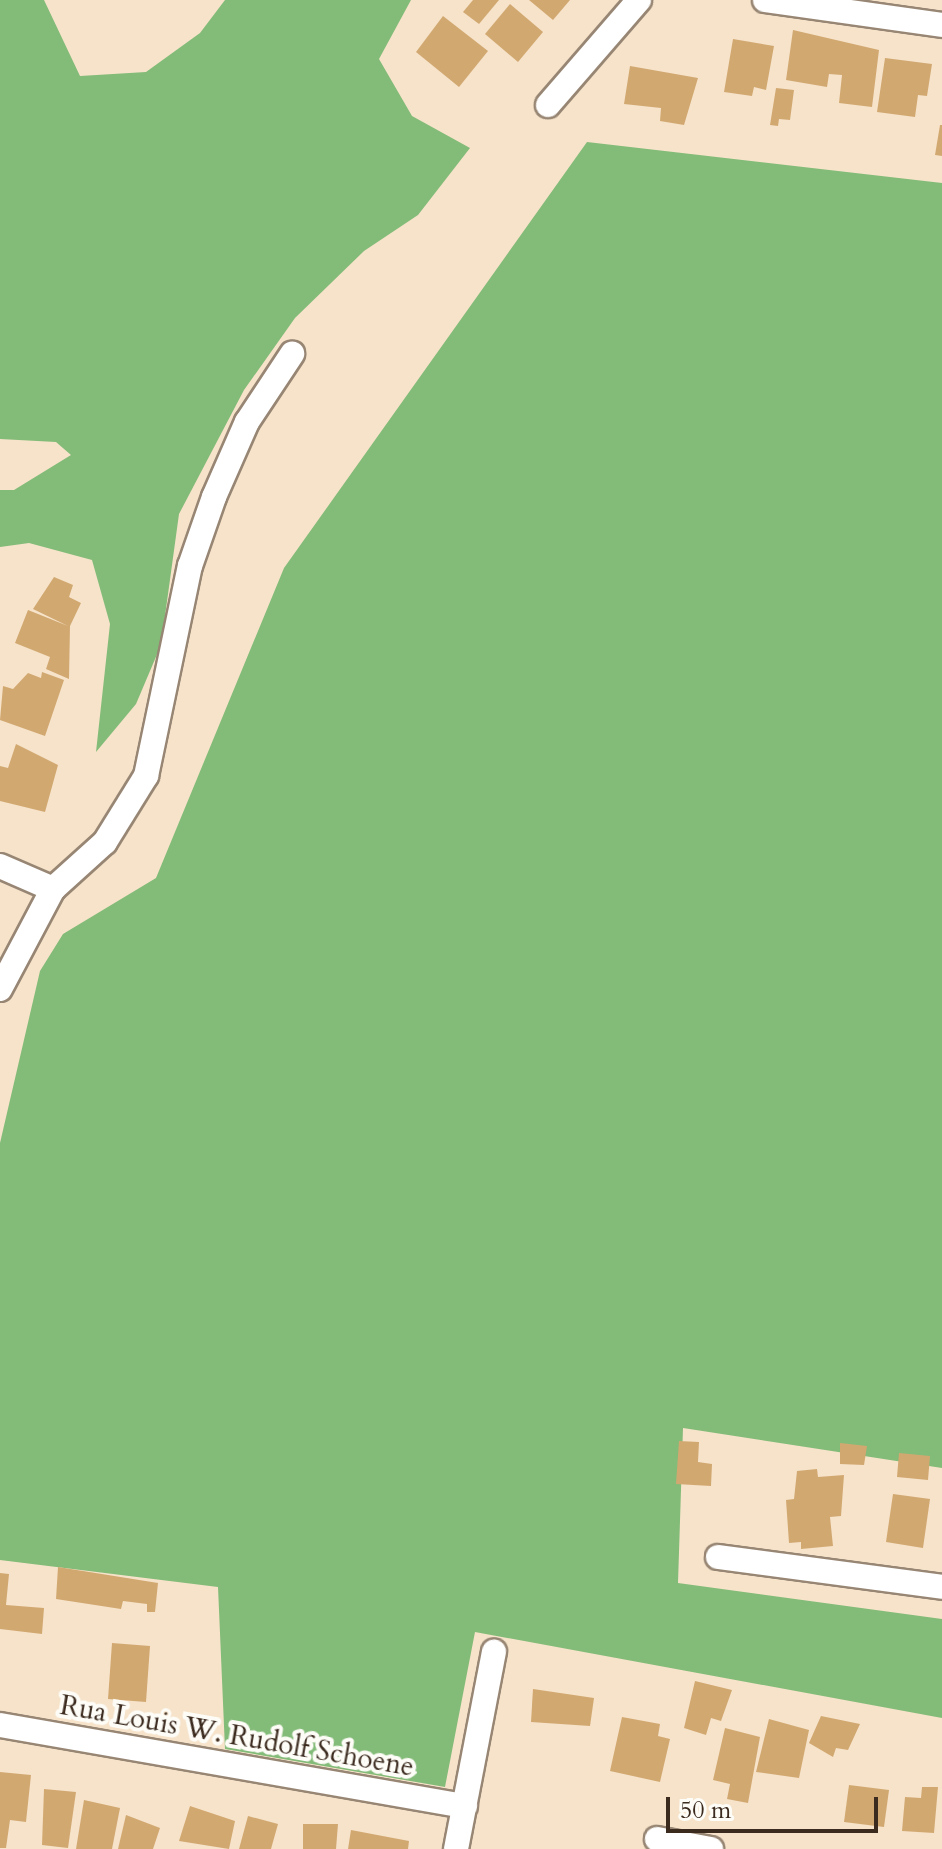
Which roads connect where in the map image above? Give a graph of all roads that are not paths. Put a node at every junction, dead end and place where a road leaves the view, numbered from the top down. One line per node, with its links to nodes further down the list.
1 (639, 0): 4 (street)
2 (765, 0): 3 (street)
3 (942, 25)
4 (548, 105)
5 (292, 354): 7 (street)
6 (0, 866): 7 (street)
7 (53, 889): 8 (street)
8 (0, 989)
9 (718, 1557): 10 (street)
10 (942, 1587)
11 (494, 1652): 13 (street)
12 (0, 1725): 13 (street, Rua Louis W. Rudolf Schoene)
13 (465, 1806): 15 (street)
14 (657, 1839): 16 (street)
15 (456, 1849)
16 (711, 1849)

